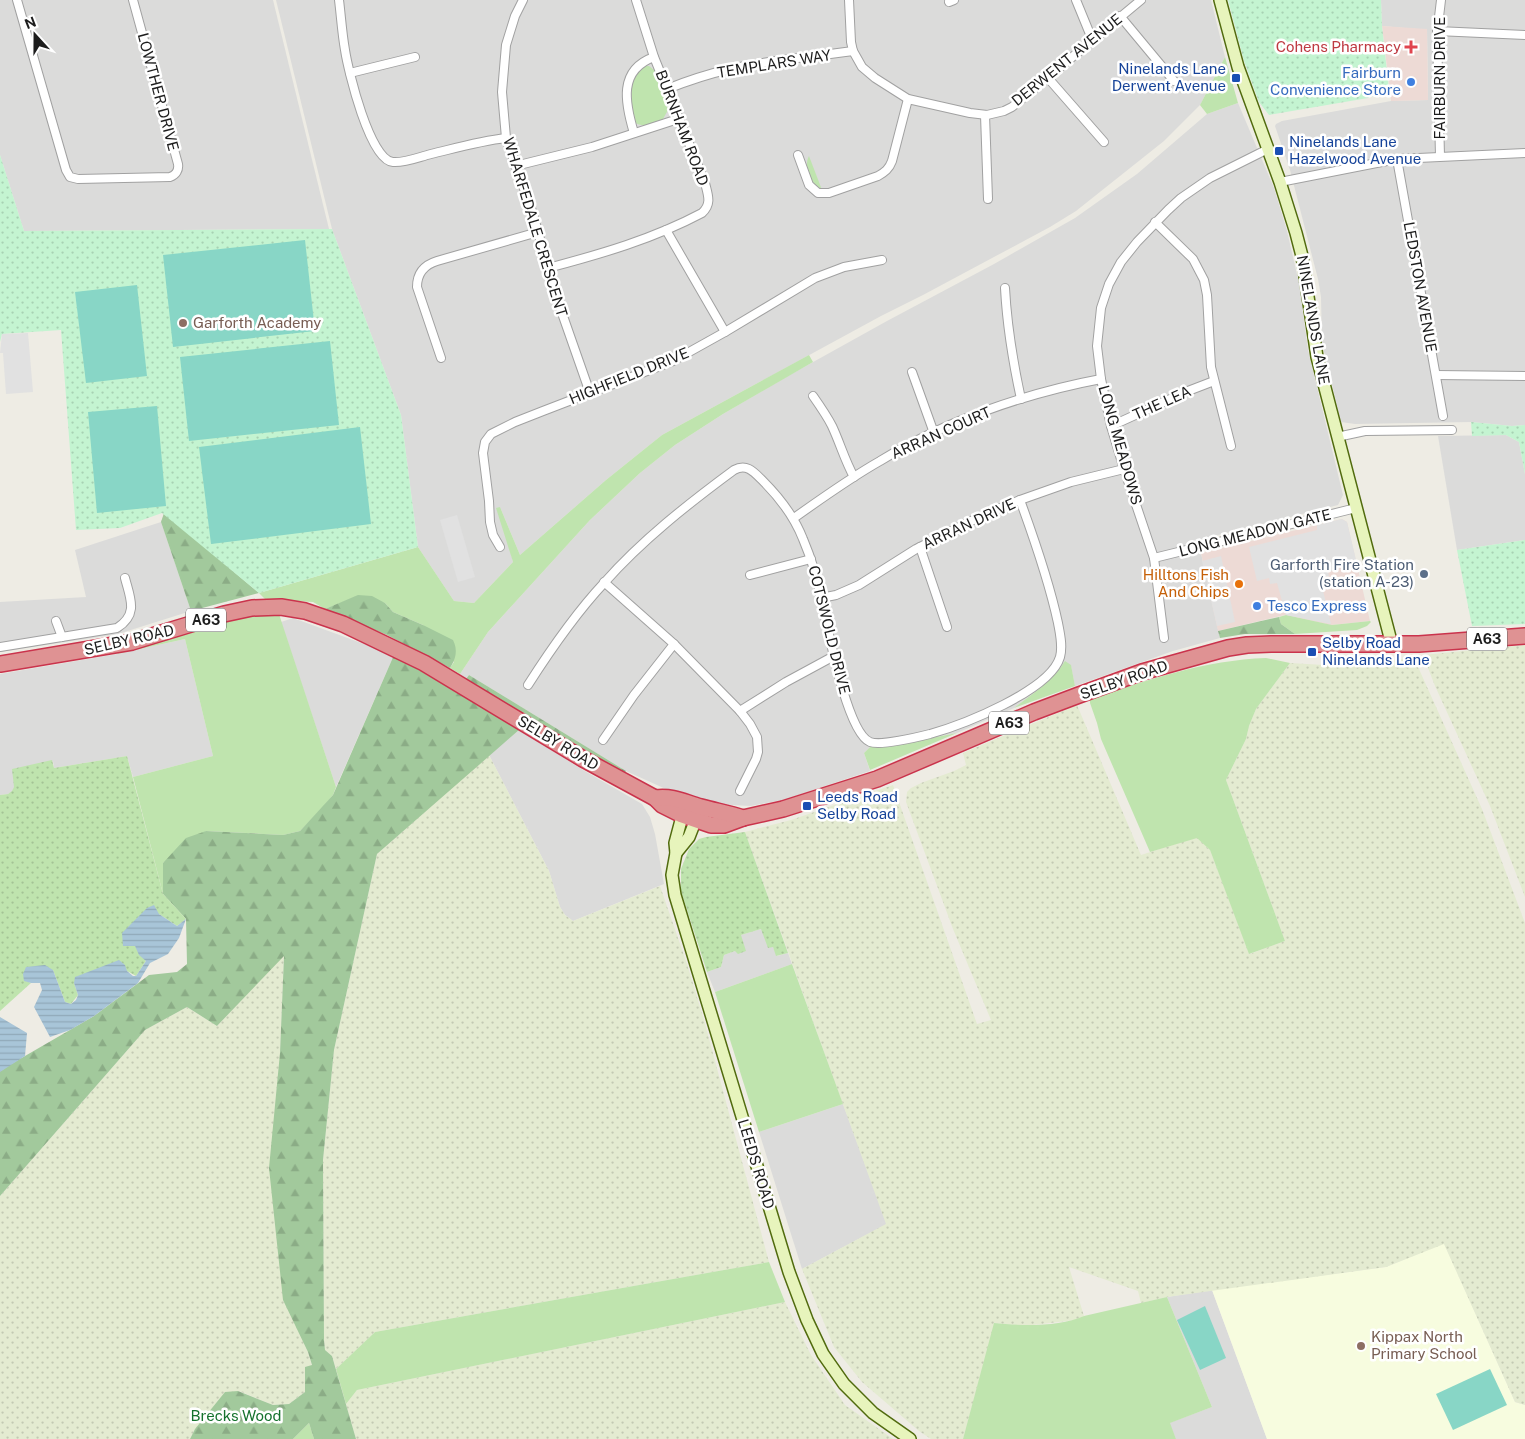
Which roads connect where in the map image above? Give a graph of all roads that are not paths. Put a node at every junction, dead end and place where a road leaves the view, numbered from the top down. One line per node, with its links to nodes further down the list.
1 (17, 0): 2 (street, LOWTHER DRIVE)
2 (133, 0)
3 (339, 0): 18 (street)
4 (523, 0): 26 (street, WHARFEDALE CRESCENT)
5 (636, 0): 17 (street, BURNHAM ROAD)
6 (849, 0): 15 (street, DERWENT AVENUE)
7 (1076, 0): 14 (street)
8 (1141, 0): 11 (street, DERWENT AVENUE)
9 (1220, 0): 28 (main road, NINELANDS LANE)
10 (1441, 0): 12 (street, FAIRBURN DRIVE)
11 (1120, 16): 14 (street, DERWENT AVENUE); 20 (street)
12 (1437, 31): 13 (street); 31 (street, FAIRBURN DRIVE)
13 (1525, 35)
14 (1092, 39): 19 (street, DERWENT AVENUE)
15 (853, 51): 21 (street, TEMPLARS WAY); 22 (street, DERWENT AVENUE)
16 (415, 57): 18 (street)
17 (654, 57): 21 (street, BURNHAM ROAD); 25 (street)
18 (350, 73): 26 (street)
19 (1048, 78): 23 (street, DERWENT AVENUE); 27 (street)
20 (1174, 81)
21 (667, 90): 24 (street, BURNHAM ROAD)
22 (908, 99): 23 (street, DERWENT AVENUE); 30 (street)
23 (985, 115): 35 (street)
24 (678, 119): 25 (street); 37 (street, BURNHAM ROAD)
25 (634, 133): 33 (street)
26 (506, 138): 33 (street, WHARFEDALE CRESCENT)
27 (1104, 142)
28 (1268, 149): 34 (main road, NINELANDS LANE); 36 (street, LONG MEADOWS)
29 (1525, 153): 31 (street)
30 (798, 155)
31 (1440, 156): 32 (street)
32 (1397, 159): 34 (street); 45 (street, LEDSTON AVENUE)
33 (515, 166): 38 (street, WHARFEDALE CRESCENT)
34 (1280, 182): 56 (main road, NINELANDS LANE)
35 (988, 199)
36 (1155, 222): 47 (street, LONG MEADOWS); 48 (street)
37 (666, 230): 40 (street, BURNHAM ROAD); 42 (street)
38 (538, 232): 40 (street, WHARFEDALE CRESCENT); 43 (street)
39 (882, 260): 42 (street, HIGHFIELD DRIVE)
40 (548, 268): 49 (street, WHARFEDALE CRESCENT)
41 (1005, 288): 51 (street)
42 (725, 332): 49 (street, HIGHFIELD DRIVE)
43 (441, 358)
44 (912, 372): 55 (street)
45 (1436, 375): 46 (street); 52 (street, LEDSTON AVENUE)
46 (1525, 376)
47 (1102, 379): 51 (street, ARRAN COURT); 53 (street, LONG MEADOWS)
48 (1214, 381): 53 (street, THE LEA); 57 (street)
49 (590, 393): 63 (street, HIGHFIELD DRIVE)
50 (812, 396): 59 (street)
51 (1021, 400): 55 (street, ARRAN COURT)
52 (1443, 416)
53 (1111, 426): 58 (street, LONG MEADOWS)
54 (1452, 430): 56 (street)
55 (934, 433): 59 (street, ARRAN COURT)
56 (1337, 437): 61 (main road, NINELANDS LANE)
57 (1231, 446)
58 (1124, 469): 60 (street, ARRAN DRIVE); 65 (street, LONG MEADOWS)
59 (854, 477): 62 (street, ARRAN COURT)
60 (1020, 500): 64 (street, ARRAN DRIVE); 79 (street, COTSWOLD DRIVE)
61 (1356, 508): 65 (street, LONG MEADOW GATE); 77 (main road, NINELANDS LANE)
62 (794, 518): 66 (street, COTSWOLD DRIVE); 69 (street, COTSWOLD DRIVE)
63 (500, 547)
64 (920, 547): 70 (street, ARRAN DRIVE); 72 (street)
65 (1154, 558): 75 (street, LONG MEADOWS)
66 (811, 559): 67 (street); 70 (street, COTSWOLD DRIVE)
67 (750, 575)
68 (124, 578): 74 (street)
69 (604, 582): 76 (street); 81 (street, COTSWOLD DRIVE)
70 (821, 598): 79 (street, COTSWOLD DRIVE)
71 (56, 621): 74 (street)
72 (947, 627)
73 (1525, 636): 77 (highway, SELBY ROAD / A63)
74 (62, 637): 78 (street)
75 (1164, 638)
76 (674, 644): 82 (street); 83 (street)
77 (1392, 644): 85 (highway, SELBY ROAD / A63)
78 (0, 646)
79 (834, 656): 82 (street)
80 (0, 664): 85 (highway, SELBY ROAD / A63)
81 (528, 684)
82 (740, 711): 84 (street)
83 (603, 740)
84 (740, 791)
85 (691, 811): 86 (main road, LEEDS ROAD)
86 (910, 1439)

